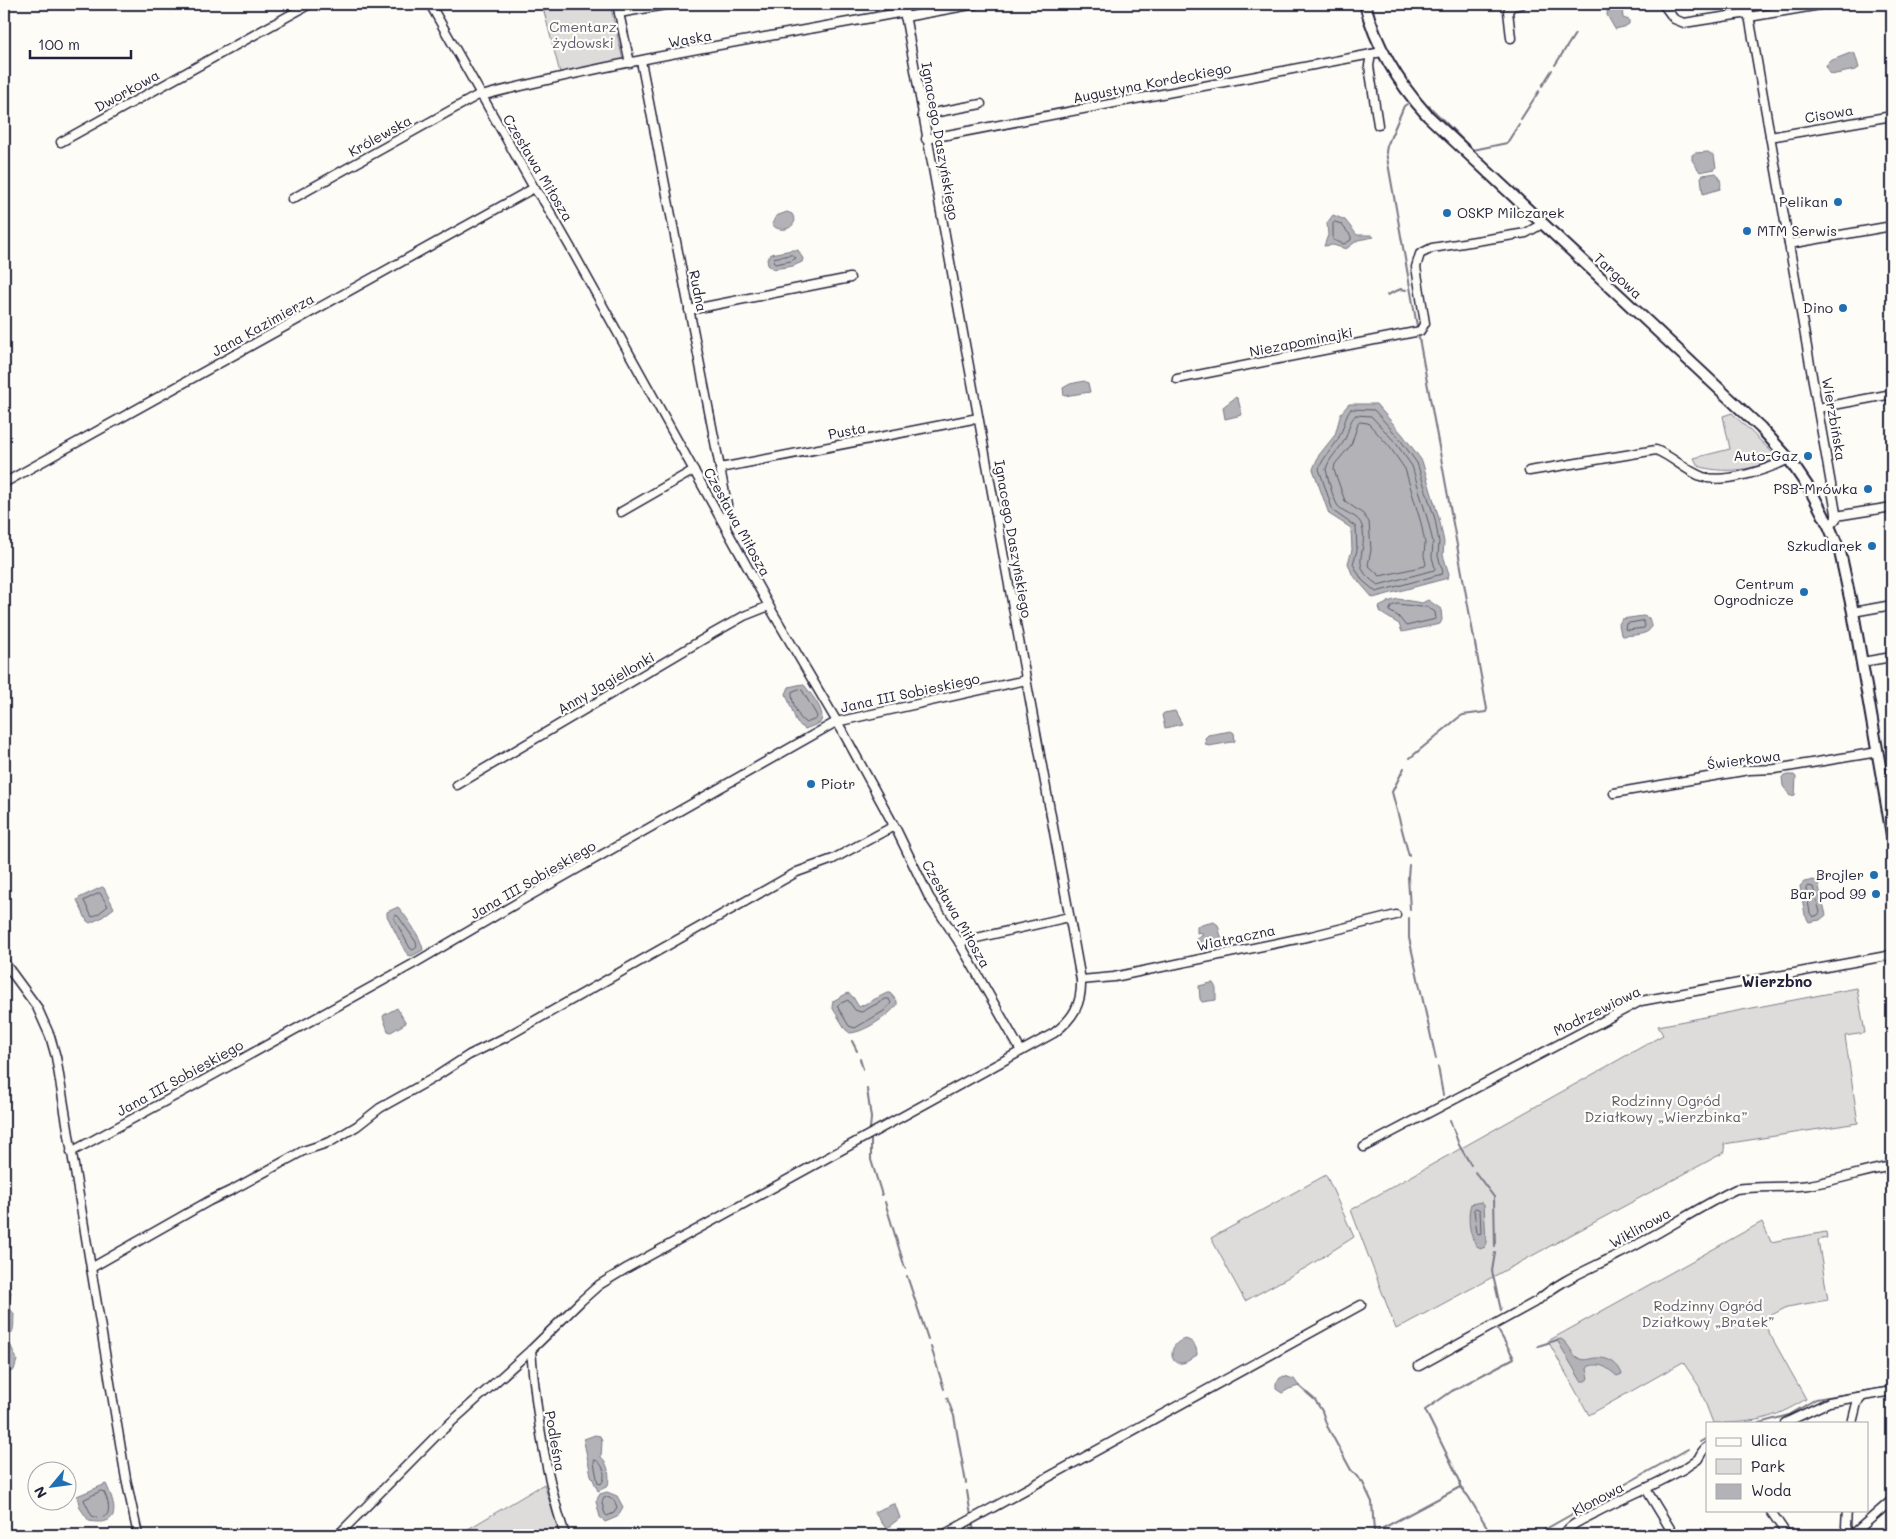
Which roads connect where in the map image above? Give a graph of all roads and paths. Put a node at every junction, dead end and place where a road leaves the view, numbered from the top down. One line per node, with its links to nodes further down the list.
1 (310, 4): 27 (street, Dworkowa)
2 (430, 4): 20 (street, Czesława Miłosza)
3 (617, 4): 12 (street)
4 (671, 4): 12 (street)
5 (903, 4): 13 (street, Ignacego Daszyńskiego)
6 (976, 4): 13 (street, Wąska)
7 (1365, 4): 16 (main road, Targowa)
8 (1522, 4): 15 (street)
9 (1663, 4): 14 (street)
10 (1746, 4): 14 (street, Wierzbińska)
11 (1826, 4): 14 (street)
12 (619, 13): 19 (street)
13 (905, 15): 18 (street, Wąska); 22 (street, Ignacego Daszyńskiego)
14 (1748, 15): 25 (street, Wierzbińska)
15 (1511, 38)
16 (1382, 52): 17 (street, Augustyna Kordeckiego); 30 (main road, Targowa)
17 (1371, 54): 24 (street); 26 (street, Augustyna Kordeckiego)
18 (641, 61): 19 (street, Wąska); 34 (street, Rudna)
19 (630, 63): 20 (street, Wąska)
20 (481, 95): 28 (street, Czesława Miłosza); 29 (street, Królewska)
21 (981, 104): 22 (street)
22 (922, 115): 26 (street, Ignacego Daszyńskiego)
23 (1892, 116): 25 (street, Cisowa)
24 (1378, 125)
25 (1770, 137): 32 (street, Wierzbińska)
26 (926, 139): 38 (street, Ignacego Daszyńskiego)
27 (61, 142)
28 (534, 188): 41 (street, Czesława Miłosza); 43 (street, Jana Kazimierza)
29 (292, 199)
30 (1542, 224): 35 (street, Niezapominajki); 39 (main road, Targowa)
31 (1892, 226): 32 (street)
32 (1789, 244): 37 (street, Wierzbińska)
33 (850, 278): 34 (street)
34 (689, 310): 40 (street, Rudna)
35 (1177, 379)
36 (1892, 394): 37 (street)
37 (1818, 408): 46 (street, Wierzbińska)
38 (978, 418): 40 (street, Pusta); 54 (street, Ignacego Daszyńskiego)
39 (1789, 459): 42 (street); 48 (main road, Targowa)
40 (720, 468): 47 (street, Rudna)
41 (694, 470): 45 (street); 47 (street, Czesława Miłosza)
42 (1529, 470)
43 (4, 484)
44 (1892, 507): 46 (street)
45 (621, 512)
46 (1836, 516): 48 (street)
47 (726, 526): 50 (street, Czesława Miłosza)
48 (1829, 526): 51 (main road)
49 (1892, 605): 51 (street)
50 (769, 606): 55 (street, Czesława Miłosza); 57 (street, Anny Jagiellonki)
51 (1853, 612): 53 (main road)
52 (1892, 656): 53 (street)
53 (1862, 662): 56 (main road)
54 (1026, 680): 55 (street, Jana III Sobieskiego); 62 (street, Ignacego Daszyńskiego)
55 (836, 722): 59 (street, Czesława Miłosza); 69 (street, Jana III Sobieskiego)
56 (1878, 752): 58 (street, Świerkowa); 60 (main road)
57 (457, 785)
58 (1614, 793)
59 (894, 826): 63 (street, Czesława Miłosza); 71 (street)
60 (1892, 835)
61 (1396, 915): 66 (street, Wiatraczna)
62 (1070, 917): 63 (street); 66 (street, Ignacego Daszyńskiego)
63 (959, 942): 67 (street, Czesława Miłosza)
64 (1892, 955): 68 (street, Modrzewiowa)
65 (4, 962): 69 (street)
66 (1081, 980): 67 (street, Ignacego Daszyńskiego)
67 (1021, 1051): 73 (street, Ignacego Daszyńskiego)
68 (1364, 1147)
69 (71, 1152): 71 (street)
70 (1892, 1166): 74 (street, Wiklinowa)
71 (90, 1268): 84 (street)
72 (1361, 1305): 87 (street)
73 (532, 1350): 85 (street, Ignacego Daszyńskiego); 86 (street, Podleśna)
74 (1419, 1366)
75 (1892, 1392): 76 (street)
76 (1862, 1397): 77 (street); 78 (street)
77 (1787, 1422)
78 (1852, 1422)
79 (1706, 1448): 80 (street, Klonowa)
80 (1646, 1489): 88 (street, Klonowa); 89 (street, Klonowa)
81 (1892, 1500): 91 (street)
82 (1771, 1512): 90 (street)
83 (1847, 1512): 91 (street)
84 (138, 1535)
85 (338, 1535)
86 (565, 1535)
87 (942, 1535)
88 (1564, 1535)
89 (1674, 1535)
90 (1787, 1535)
91 (1850, 1535)

